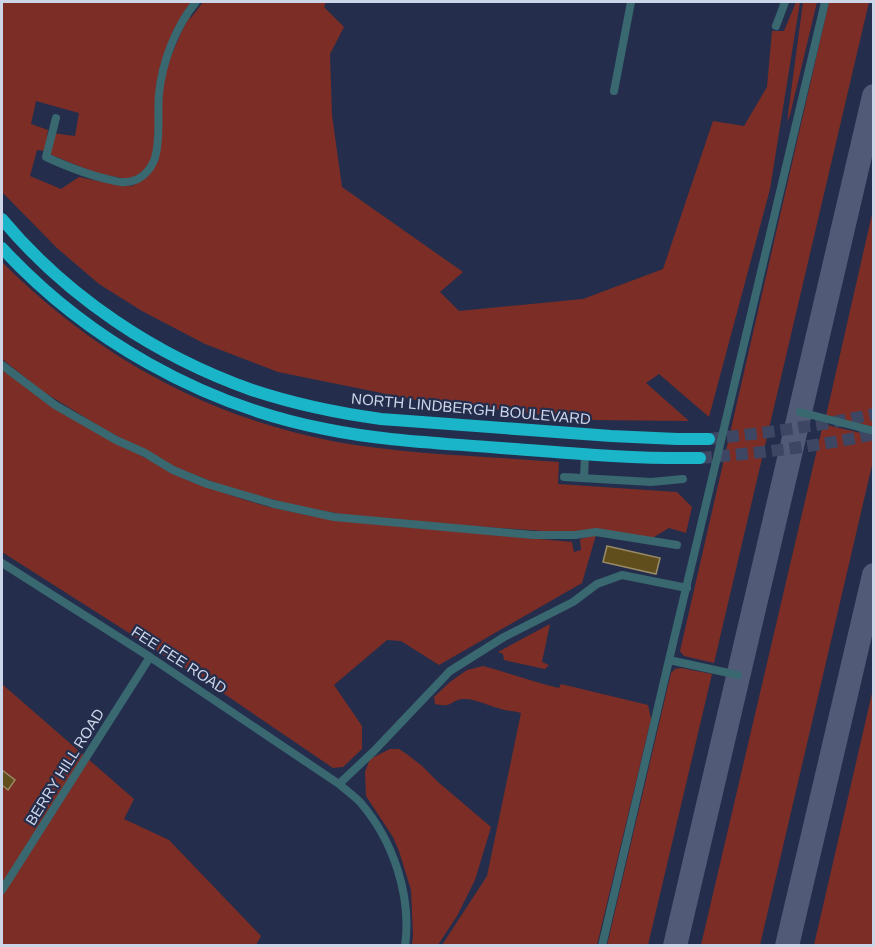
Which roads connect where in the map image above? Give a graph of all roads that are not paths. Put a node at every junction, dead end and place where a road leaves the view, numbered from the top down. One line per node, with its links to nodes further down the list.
1 (196, 2): 7 (street)
2 (632, 2): 6 (street)
3 (785, 2): 5 (street)
4 (825, 2): 21 (street)
5 (776, 26)
6 (614, 91)
7 (56, 118)
8 (2, 219): 13 (highway, NORTH LINDBERGH BOULEVARD)
9 (2, 248): 14 (highway)
10 (2, 365): 19 (street)
11 (800, 412): 12 (street)
12 (873, 431)
13 (709, 439)
14 (585, 454): 15 (highway); 17 (street)
15 (700, 458)
16 (564, 477): 17 (street)
17 (584, 478): 18 (street)
18 (682, 479)
19 (677, 545)
20 (2, 563): 22 (street, FEE FEE ROAD)
21 (687, 588): 23 (street); 25 (street)
22 (150, 657): 25 (street, FEE FEE ROAD); 26 (street, BERRY HILL ROAD)
23 (669, 660): 24 (street); 28 (street)
24 (738, 675)
25 (339, 784): 27 (street, FEE FEE ROAD)
26 (2, 890)
27 (405, 945)
28 (602, 945)

